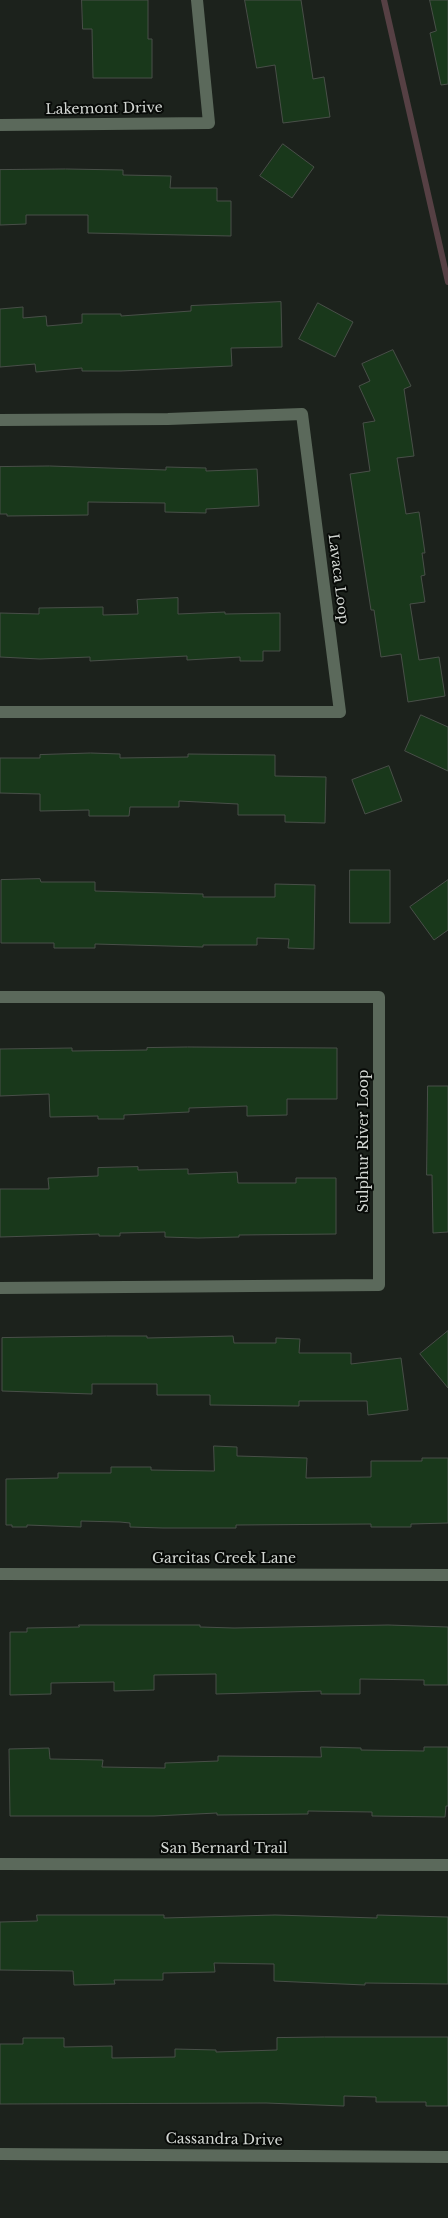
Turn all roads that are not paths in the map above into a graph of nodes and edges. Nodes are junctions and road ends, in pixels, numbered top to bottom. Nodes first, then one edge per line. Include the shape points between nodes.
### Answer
1 (197, 0) edge
2 (0, 125) edge
3 (0, 420) edge
4 (0, 712) edge
5 (0, 997) edge
6 (0, 1288) edge
7 (0, 1574) edge
8 (448, 1575) edge
9 (0, 1864) edge
10 (448, 1865) edge
11 (0, 2154) edge
12 (448, 2157) edge

1 - 2 street, Lakemont Drive via 209,123
3 - 4 street, Lavaca Loop via 302,414 340,712
5 - 6 street, Sulphur River Loop via 379,997 379,1285
7 - 8 street, Garcitas Creek Lane
9 - 10 street, San Bernard Trail
11 - 12 street, Cassandra Drive

